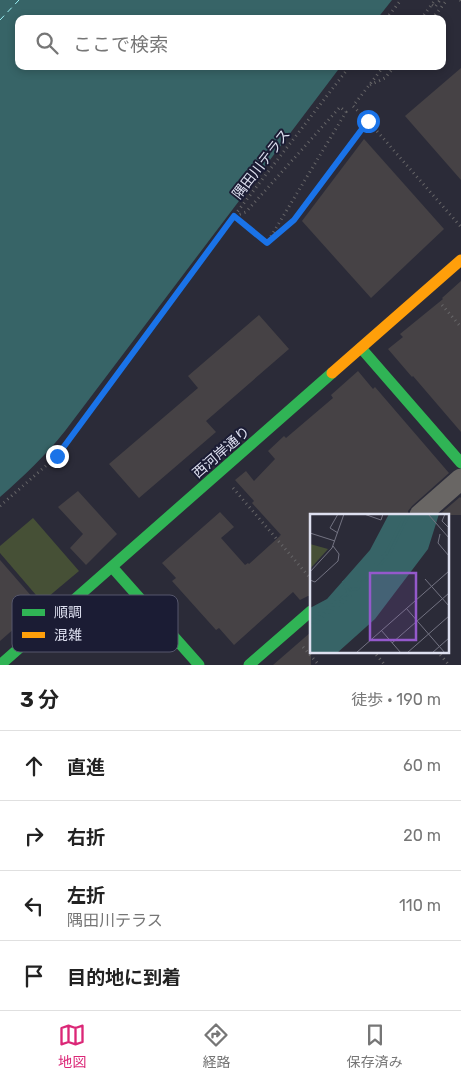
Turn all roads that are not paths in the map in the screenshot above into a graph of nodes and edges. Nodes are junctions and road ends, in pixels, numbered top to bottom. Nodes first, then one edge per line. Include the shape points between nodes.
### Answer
1 (461, 260) edge
2 (361, 348) junction
3 (461, 463) edge
4 (461, 479) edge
5 (421, 514) edge
6 (112, 567) junction
7 (80, 595) edge
8 (137, 595) edge
9 (310, 612) edge
10 (178, 641) edge
11 (15, 652) edge
12 (0, 665) edge
13 (199, 665) edge
14 (249, 665) edge

1 - 2 street, 西河岸通り
2 - 3 street
2 - 6 street, 西河岸通り
4 - 5 street
6 - 7 street, 西河岸通り
6 - 8 street
9 - 14 street
10 - 13 street
11 - 12 street, 西河岸通り

